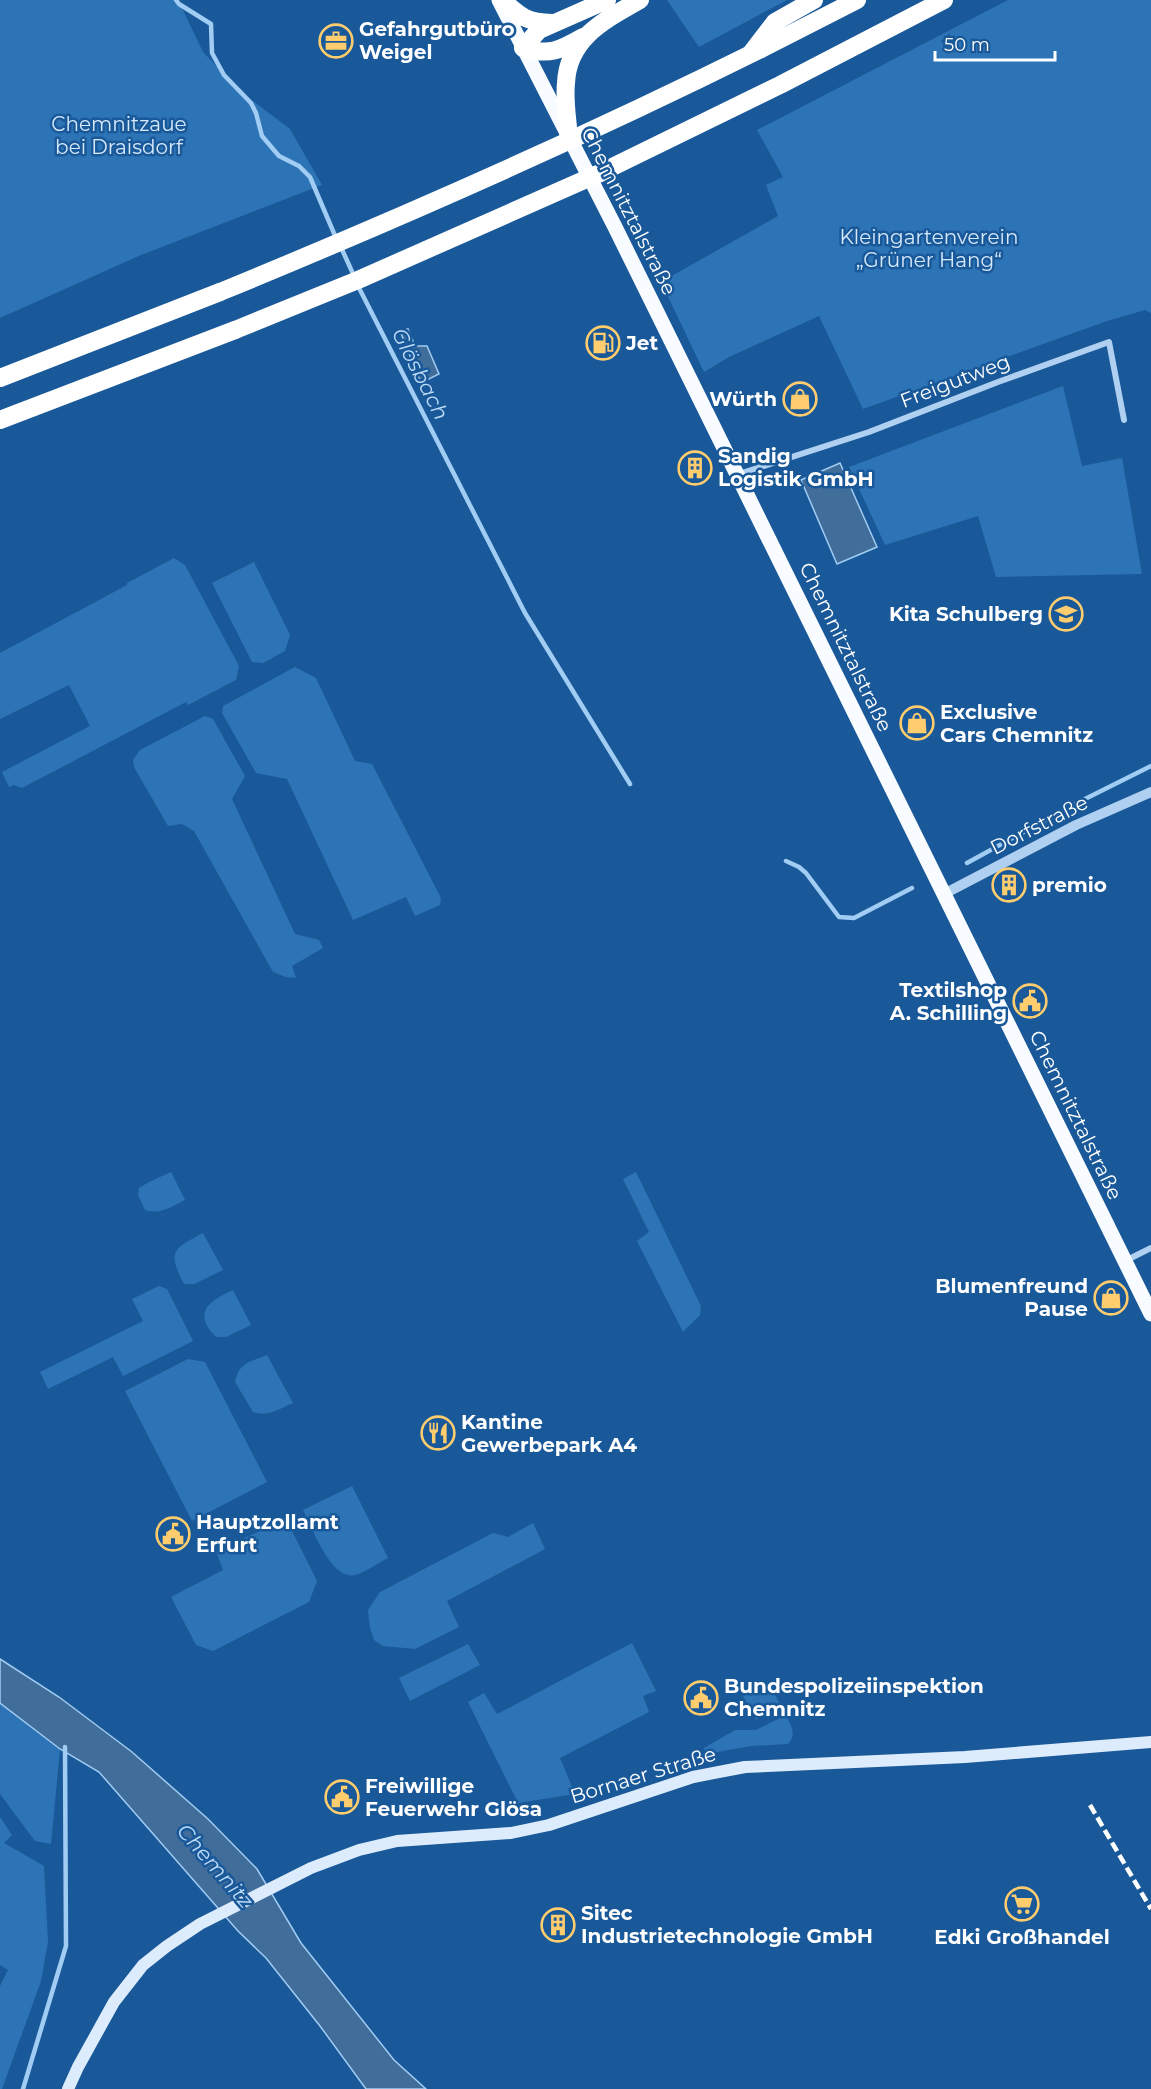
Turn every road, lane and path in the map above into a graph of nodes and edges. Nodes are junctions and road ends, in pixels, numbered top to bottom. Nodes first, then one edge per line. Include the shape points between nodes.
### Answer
1 (501, 0) edge
2 (607, 0) edge
3 (639, 0) edge
4 (814, 0) edge
5 (857, 0) edge
6 (944, 0) edge
7 (552, 24) junction
8 (585, 36) junction
9 (523, 48) junction
10 (756, 49) junction
11 (569, 140) junction
12 (0, 378) edge
13 (0, 420) edge
14 (1124, 420) dead end
15 (737, 474) junction
16 (1151, 792) edge
17 (944, 894) junction
18 (1151, 1248) edge
19 (1125, 1261) junction
20 (1151, 1314) edge
21 (1151, 1742) edge
22 (68, 2089) edge

1 - 7 highway via 521,18
1 - 9 main road, Chemnitztalstraße
2 - 7 highway
3 - 8 highway
4 - 10 highway via 775,22
5 - 10 highway
6 - 13 highway, bridge via 681,135 519,210 235,330
7 - 9 highway via 539,30
8 - 9 highway via 549,52
8 - 11 highway via 567,73
9 - 11 main road, Chemnitztalstraße
10 - 12 highway, bridge via 501,173 360,235
11 - 15 main road, Chemnitztalstraße
14 - 15 street, Freigutweg via 1109,342 869,432
15 - 17 main road, Chemnitztalstraße
16 - 17 street, Dorfstraße via 1076,825
17 - 19 main road, Chemnitztalstraße
18 - 19 street
19 - 20 main road, Chemnitztalstraße
21 - 22 main road, Bornaer Straße via 965,1757 777,1764 718,1771 549,1825 511,1833 396,1841 329,1860 200,1924 143,1965 103,2022

